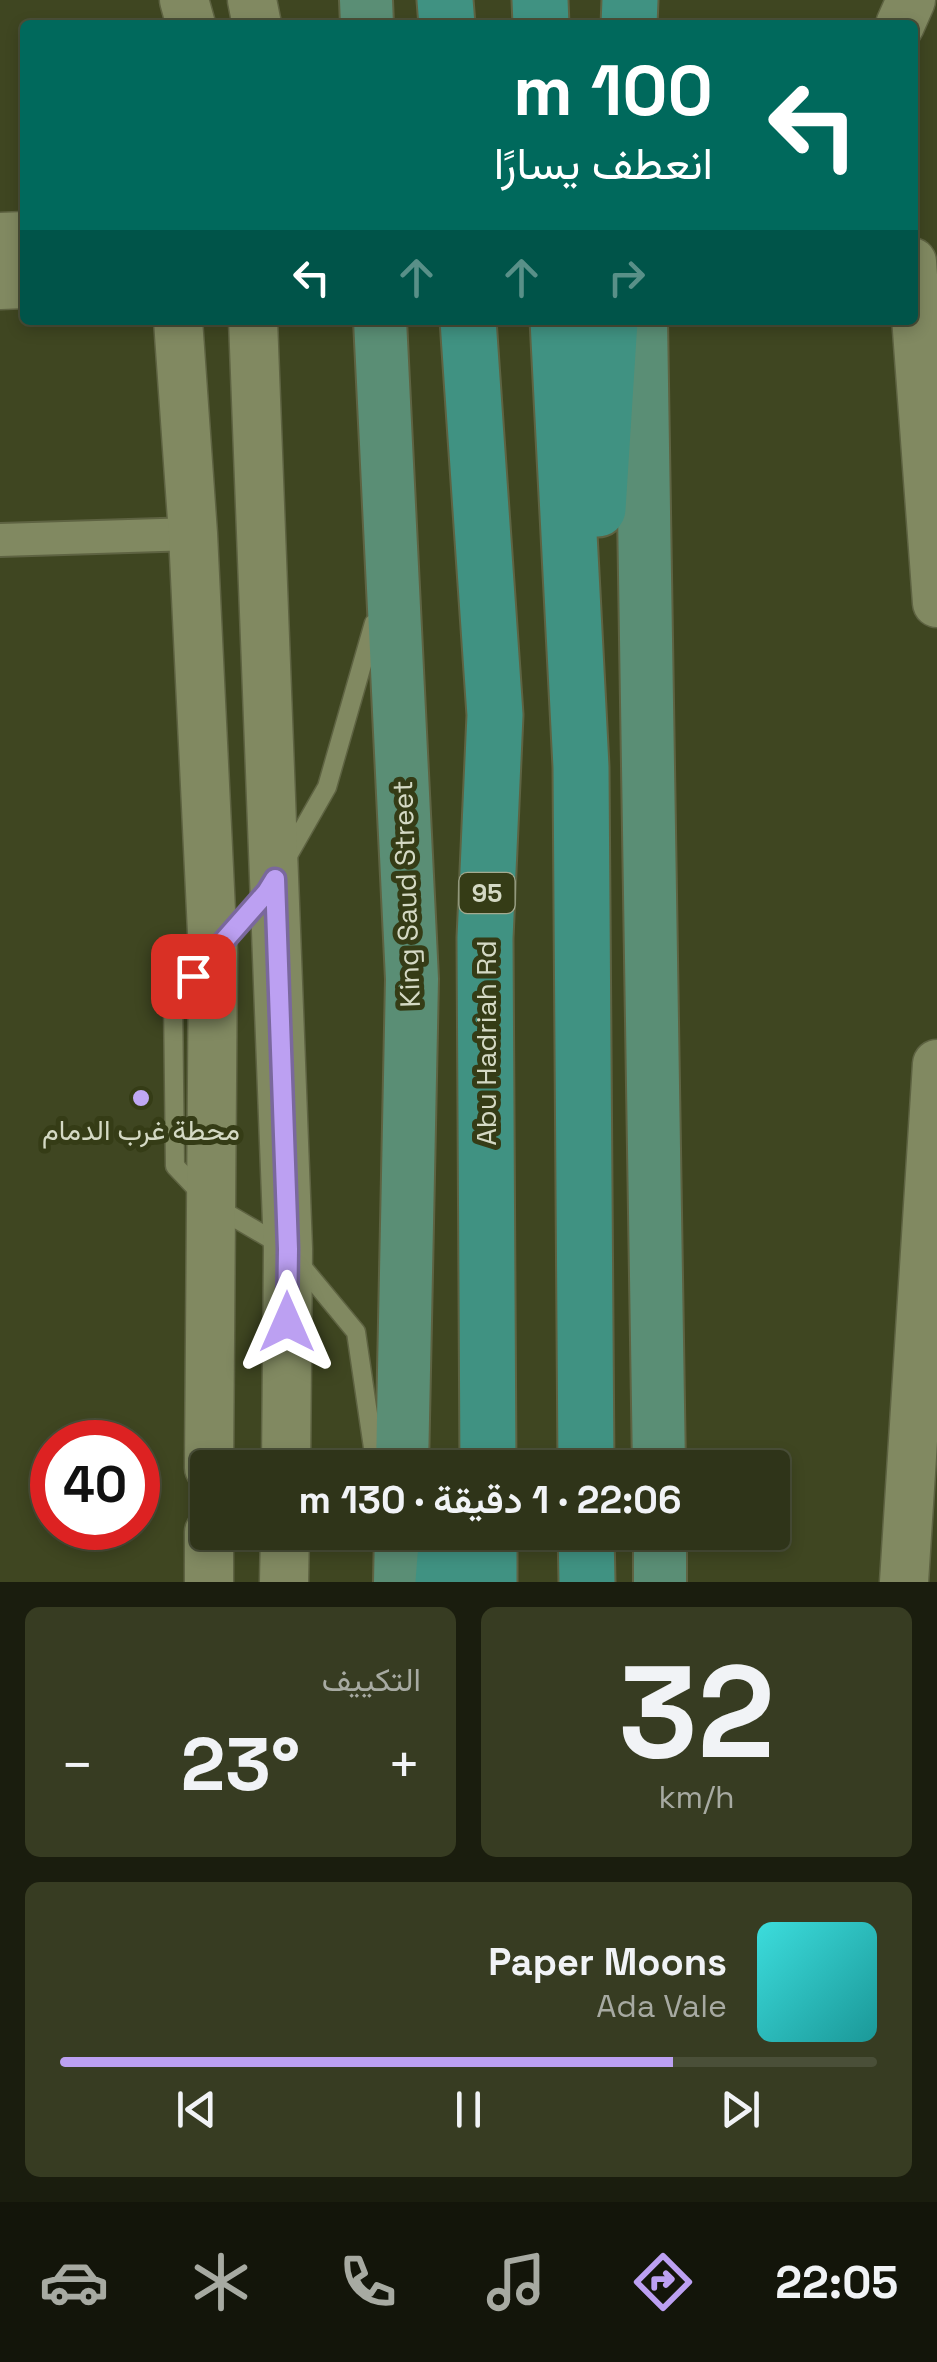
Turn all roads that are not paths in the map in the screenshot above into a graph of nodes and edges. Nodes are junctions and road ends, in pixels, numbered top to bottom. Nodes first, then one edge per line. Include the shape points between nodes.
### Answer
1 (178, 325) edge
2 (253, 325) edge
3 (380, 325) edge
4 (468, 325) edge
5 (558, 325) edge
6 (610, 325) edge
7 (641, 325) edge
8 (917, 325) edge
9 (390, 529) junction
10 (193, 534) junction
11 (0, 540) edge
12 (937, 603) edge
13 (581, 766) junction
14 (275, 879) junction
15 (213, 954) junction
16 (937, 1064) edge
17 (486, 1106) junction
18 (210, 1204) junction
19 (288, 1249) junction
20 (209, 1450) edge
21 (286, 1450) edge
22 (373, 1450) edge
23 (402, 1450) edge
24 (455, 1450) edge
25 (488, 1450) edge
26 (586, 1450) edge
27 (658, 1450) edge
28 (209, 1550) edge
29 (285, 1550) edge
30 (489, 1550) edge
31 (586, 1550) edge
32 (660, 1550) edge
33 (209, 1582) edge
34 (284, 1582) edge
35 (489, 1582) edge
36 (587, 1582) edge
37 (660, 1582) edge
38 (904, 1582) edge

1 - 10 street
2 - 14 street
3 - 9 main road, King Saud Street
4 - 17 highway, Abu Hadriah Rd / 95 via 495,715
5 - 13 highway
6 - 13 highway
7 - 27 main road
8 - 12 street
9 - 14 lane via 379,603 327,787
9 - 23 main road, King Saud Street via 412,979
10 - 11 street
10 - 15 street
13 - 26 highway
14 - 15 lane
14 - 19 street
15 - 18 street
16 - 38 street
17 - 24 highway
17 - 25 highway, Abu Hadriah Rd / 95
18 - 19 lane
18 - 20 street
19 - 21 street
19 - 22 lane via 356,1332
28 - 33 street
29 - 34 street
30 - 35 highway
31 - 36 highway
32 - 37 main road

